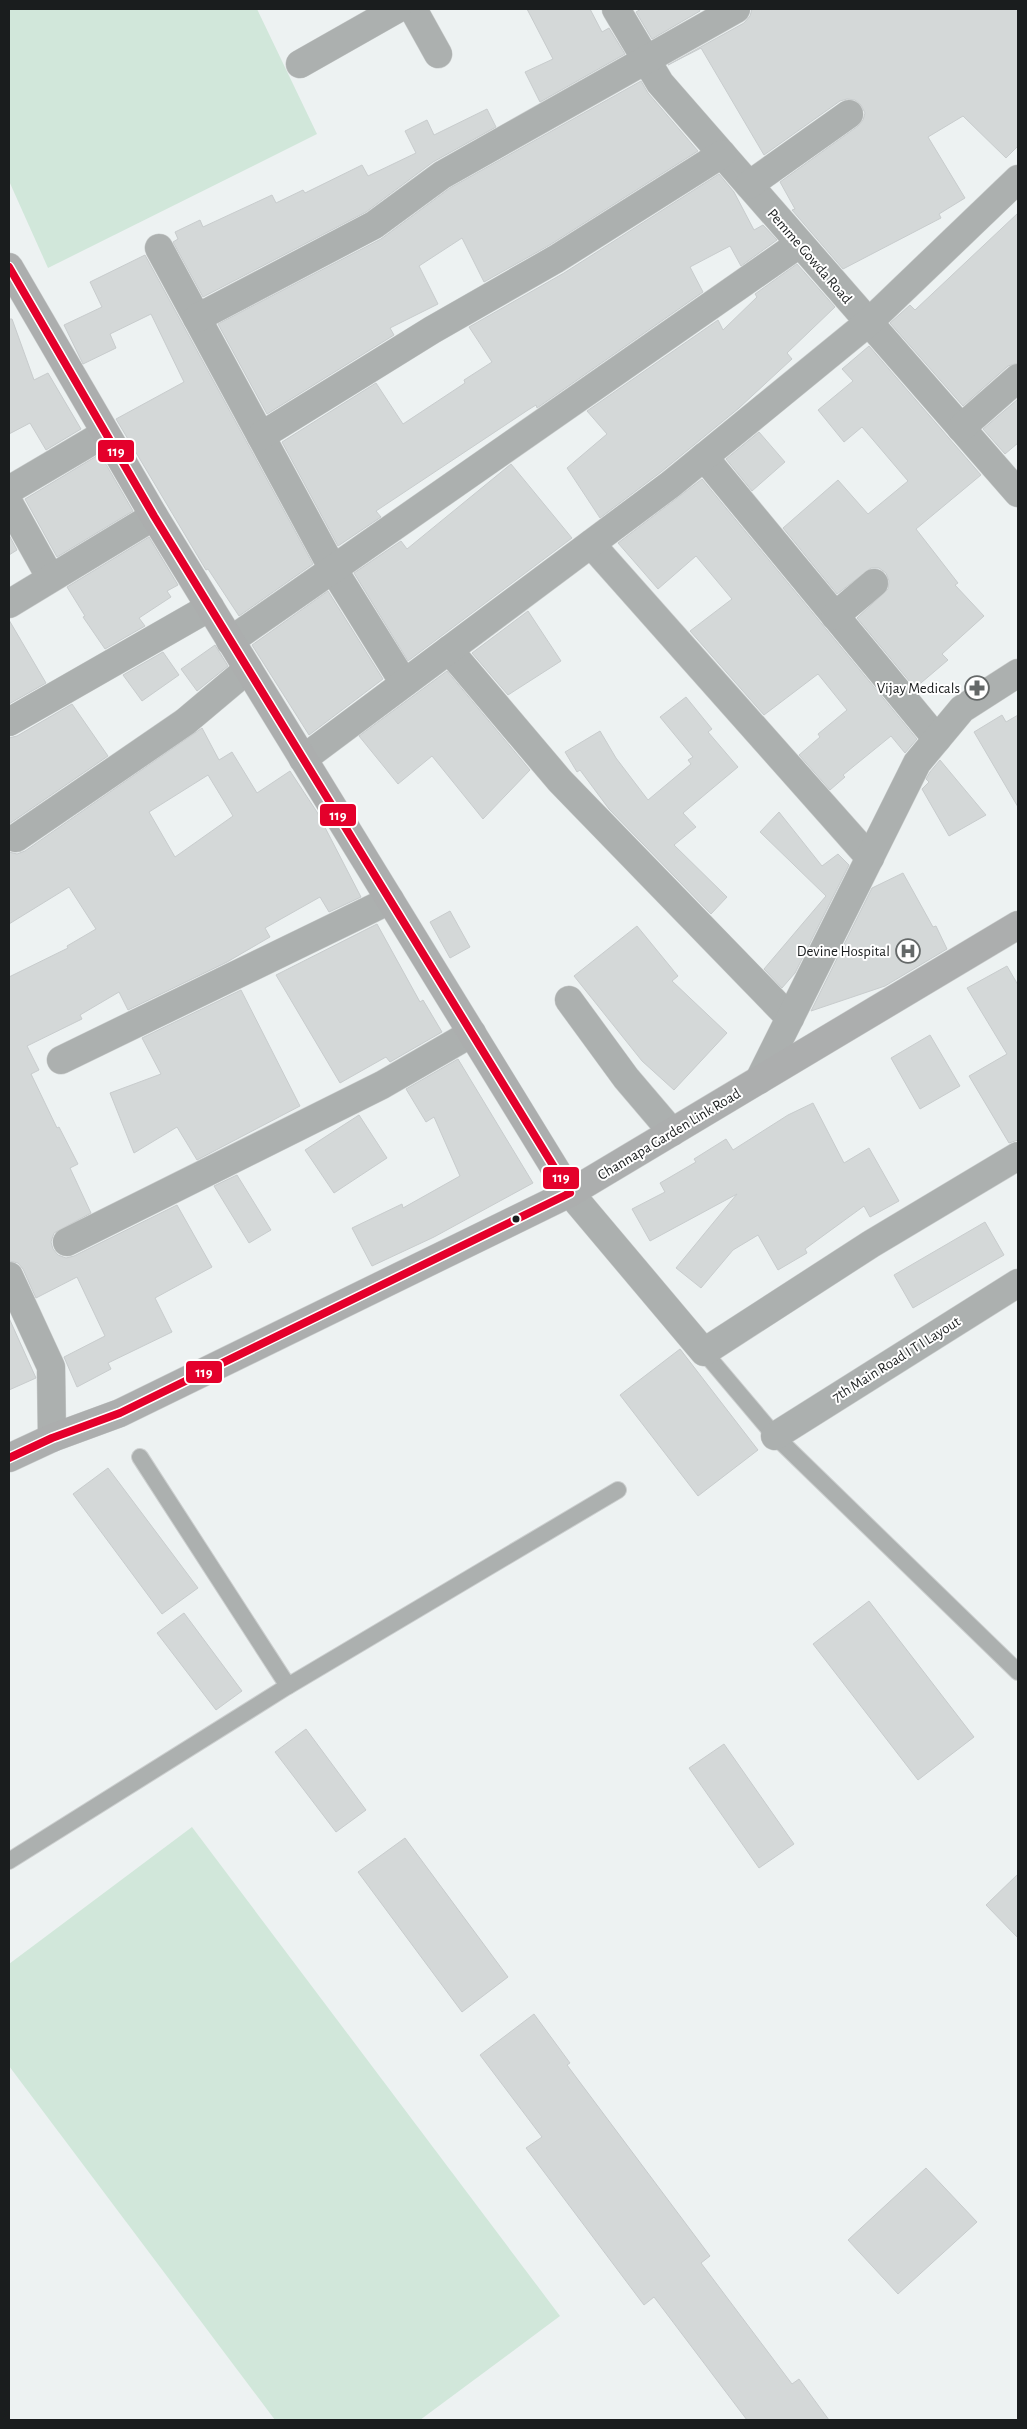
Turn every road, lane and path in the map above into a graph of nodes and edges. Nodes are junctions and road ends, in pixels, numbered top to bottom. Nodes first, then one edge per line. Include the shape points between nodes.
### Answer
1 (397, 9) edge
2 (413, 9) edge
3 (616, 9) edge
4 (736, 9) edge
5 (438, 54) dead end
6 (646, 59) junction
7 (300, 64) dead end
8 (849, 114) dead end
9 (722, 154) junction
10 (1018, 179) edge
11 (749, 185) junction
12 (799, 244) junction
13 (159, 248) dead end
14 (9, 267) edge
15 (197, 318) junction
16 (868, 322) junction
17 (1018, 378) edge
18 (961, 428) junction
19 (104, 434) junction
20 (261, 436) junction
21 (704, 457) junction
22 (9, 490) edge
23 (1018, 493) edge
24 (9, 503) edge
25 (154, 516) junction
26 (591, 544) junction
27 (333, 569) junction
28 (50, 577) junction
29 (874, 583) dead end
30 (9, 604) edge
31 (210, 606) junction
32 (835, 616) junction
33 (230, 641) junction
34 (449, 650) junction
35 (248, 669) junction
36 (1018, 672) edge
37 (404, 683) junction
38 (9, 722) edge
39 (937, 739) junction
40 (303, 758) junction
41 (16, 838) dead end
42 (870, 858) junction
43 (390, 900) junction
44 (1018, 925) edge
45 (569, 1000) dead end
46 (790, 1018) junction
47 (472, 1033) junction
48 (62, 1060) dead end
49 (759, 1080) junction
50 (672, 1132) junction
51 (1018, 1156) edge
52 (570, 1193) junction
53 (66, 1242) dead end
54 (9, 1276) edge
55 (1018, 1283) edge
56 (704, 1352) junction
57 (774, 1436) junction
58 (52, 1438) junction
59 (140, 1457) dead end
60 (9, 1458) edge
61 (618, 1490) dead end
62 (1018, 1672) edge
63 (288, 1686) junction
64 (9, 1861) edge

1 - 7 street
2 - 5 street
3 - 6 street, Pemme Gowda Road
4 - 6 street
6 - 9 street, Pemme Gowda Road via 660,83
6 - 15 street via 442,175 374,225
8 - 11 street
9 - 11 street, Pemme Gowda Road
9 - 20 street via 556,259 432,330
10 - 16 street
11 - 12 street, Pemme Gowda Road
12 - 16 street, Pemme Gowda Road
12 - 27 street
13 - 15 street
14 - 19 street
15 - 20 street
16 - 18 street, Pemme Gowda Road
16 - 21 street
17 - 18 street
18 - 23 street, Pemme Gowda Road
19 - 22 street
19 - 25 street
20 - 27 street
21 - 26 street
21 - 32 street
24 - 28 street
25 - 28 street
25 - 31 street
26 - 34 street
26 - 42 street
27 - 33 street
27 - 37 street
28 - 30 street
29 - 32 street
31 - 33 street
31 - 38 street
32 - 39 street
33 - 35 street
34 - 37 street
34 - 46 street via 560,781
35 - 40 street
35 - 41 street via 185,722
36 - 39 street via 962,708
37 - 40 street
39 - 42 street via 917,763
40 - 43 street
42 - 46 street
43 - 47 street
43 - 48 street
44 - 49 street, Channapa Garden Link Road
45 - 50 street via 626,1078
46 - 49 street
47 - 52 street
47 - 53 street via 382,1085
49 - 50 street, Channapa Garden Link Road
50 - 52 street, Channapa Garden Link Road
51 - 56 street via 871,1244
52 - 56 street
52 - 58 street, Channapa Garden Link Road via 120,1412
54 - 58 street via 51,1367
55 - 57 street, 7th Main Road I T I Layout
56 - 57 lane
57 - 62 lane
58 - 60 street, Channapa Garden Link Road
59 - 63 lane
61 - 63 lane
63 - 64 lane

